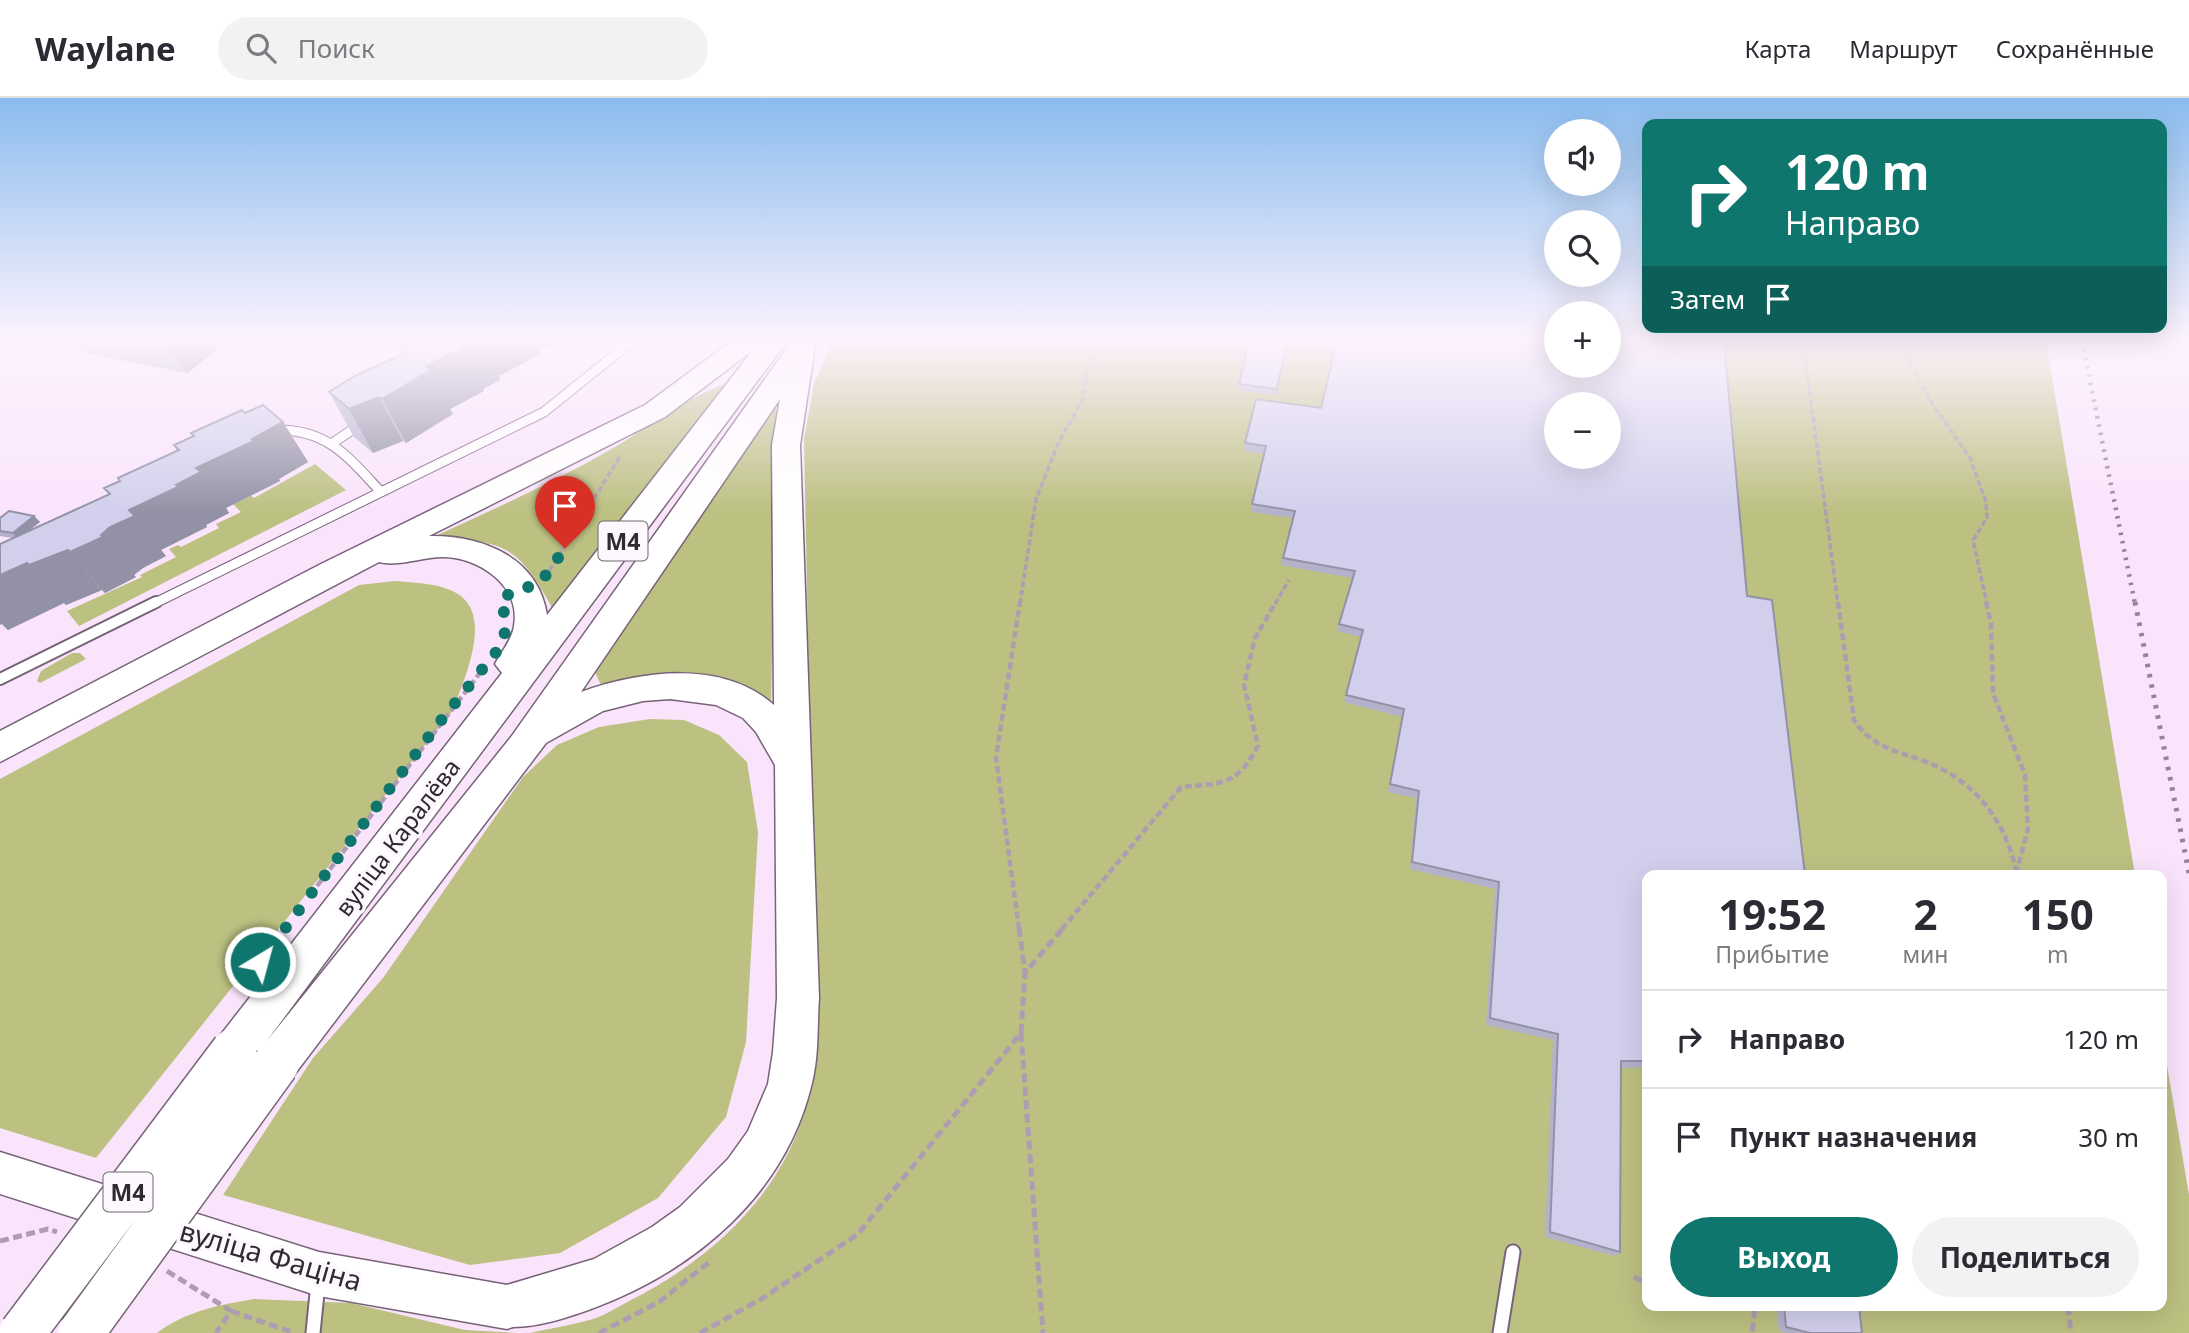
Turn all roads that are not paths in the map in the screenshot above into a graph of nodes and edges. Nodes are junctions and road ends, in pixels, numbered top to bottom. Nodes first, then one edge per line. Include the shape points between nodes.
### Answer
1 (561, 399) edge
2 (672, 399) edge
3 (749, 399) edge
4 (757, 399) edge
5 (790, 399) edge
6 (368, 419) edge
7 (264, 432) edge
8 (334, 442) junction
9 (381, 492) junction
10 (332, 572) junction
11 (0, 679) edge
12 (470, 741) junction
13 (0, 747) edge
14 (524, 747) junction
15 (795, 768) junction
16 (255, 1058) junction
17 (0, 1172) edge
18 (1513, 1252) dead end
19 (319, 1274) junction
20 (507, 1307) joint
21 (22, 1333) edge
22 (81, 1333) edge
23 (313, 1333) edge
24 (1500, 1333) edge

1 - 9 lane via 544,412
2 - 10 main road
3 - 12 main road, вуліца Каралёва / М4
4 - 14 main road, вуліца Каралёва / М4
5 - 15 main road via 786,445
6 - 8 lane
7 - 8 lane via 307,430
8 - 9 lane
9 - 11 lane
10 - 12 main road via 411,548 448,546 476,551 505,564 530,601 530,629
10 - 13 main road
12 - 16 main road, вуліца Каралёва / М4
14 - 15 main road via 568,711 602,696 656,685 708,690 749,704 773,727
14 - 16 main road, вуліца Каралёва / М4
15 - 20 main road via 799,998 790,1083 771,1133 741,1180 696,1225 658,1252 609,1277
16 - 21 main road, вуліца Каралёва / М4, bridge
16 - 22 main road, вуліца Каралёва / М4, bridge
17 - 19 main road, вуліца Фаціна
18 - 24 lane
19 - 20 main road, вуліца Фаціна
19 - 23 lane

